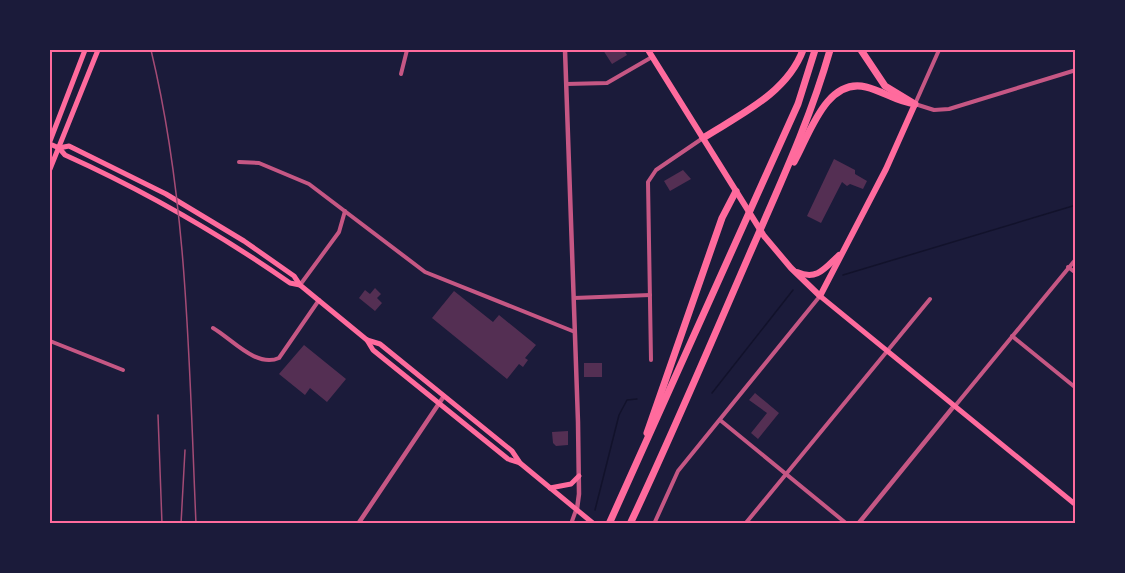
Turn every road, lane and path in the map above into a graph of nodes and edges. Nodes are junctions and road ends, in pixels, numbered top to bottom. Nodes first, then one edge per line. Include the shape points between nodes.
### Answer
1 (85, 50) edge
2 (98, 50) edge
3 (407, 50) edge
4 (565, 50) edge
5 (648, 50) edge
6 (804, 50) edge
7 (815, 50) edge
8 (830, 50) edge
9 (861, 50) edge
10 (939, 50) edge
11 (652, 57) junction
12 (1076, 70) edge
13 (401, 74) dead end
14 (566, 84) junction
15 (915, 104) junction
16 (704, 138) junction
17 (50, 142) edge
18 (59, 148) junction
19 (239, 162) dead end
20 (50, 169) edge
21 (736, 191) junction
22 (776, 193) junction
23 (345, 211) junction
24 (844, 251) junction
25 (1076, 259) edge
26 (1068, 267) junction
27 (791, 268) junction
28 (1076, 273) edge
29 (300, 285) junction
30 (650, 295) junction
31 (820, 296) junction
32 (574, 298) junction
33 (930, 299) dead end
34 (319, 300) junction
35 (213, 328) dead end
36 (575, 332) junction
37 (1012, 336) junction
38 (367, 340) junction
39 (50, 341) edge
40 (886, 352) junction
41 (651, 360) dead end
42 (123, 370) dead end
43 (1076, 388) edge
44 (444, 396) junction
45 (439, 404) junction
46 (954, 406) junction
47 (720, 420) junction
48 (646, 443) junction
49 (520, 463) junction
50 (786, 474) junction
51 (579, 476) junction
52 (550, 488) junction
53 (1076, 505) edge
54 (577, 509) junction
55 (610, 523) edge
56 (358, 524) edge
57 (571, 524) edge
58 (594, 524) edge
59 (630, 524) edge
60 (654, 524) edge
61 (745, 524) edge
62 (847, 524) edge
63 (858, 524) edge

1 - 17 main road
2 - 18 main road
3 - 13 street
4 - 14 street
5 - 11 main road
6 - 16 highway via 776,90
7 - 48 highway via 798,104
8 - 22 highway via 812,107
9 - 15 highway via 885,86
10 - 15 street
11 - 14 street via 607,83
11 - 16 main road
12 - 15 street via 947,109 929,110
14 - 32 street
15 - 22 highway via 859,86 835,93
15 - 24 main road
16 - 21 main road
16 - 30 street via 656,170 648,182
17 - 18 main road
18 - 20 main road
18 - 29 main road via 65,155 178,211 290,283
18 - 29 main road via 69,146 83,152 166,194 274,262
19 - 23 street via 259,163 309,184
21 - 27 main road via 764,236
21 - 48 highway via 722,218 649,424
22 - 59 highway via 684,410
23 - 29 street via 339,232
23 - 36 street via 425,272
24 - 27 main road via 814,276
24 - 31 main road
25 - 26 street
26 - 28 street
26 - 37 street
27 - 31 main road
29 - 34 main road
30 - 32 street
30 - 41 street
31 - 40 main road
31 - 47 street
32 - 36 street
33 - 40 street
34 - 35 street via 279,358 268,362
34 - 38 main road
36 - 51 street
37 - 43 street
37 - 46 street
38 - 44 main road via 380,344
38 - 45 main road via 373,350
39 - 42 street
40 - 46 main road
40 - 50 street
44 - 45 street
44 - 49 main road via 512,451
45 - 49 main road via 508,459
45 - 56 street
46 - 53 main road
46 - 63 street
47 - 50 street
47 - 60 street via 675,475
48 - 55 highway
49 - 52 main road
50 - 61 street
50 - 62 street
51 - 52 main road via 571,484
51 - 54 street
52 - 54 main road
54 - 57 street
54 - 58 main road

